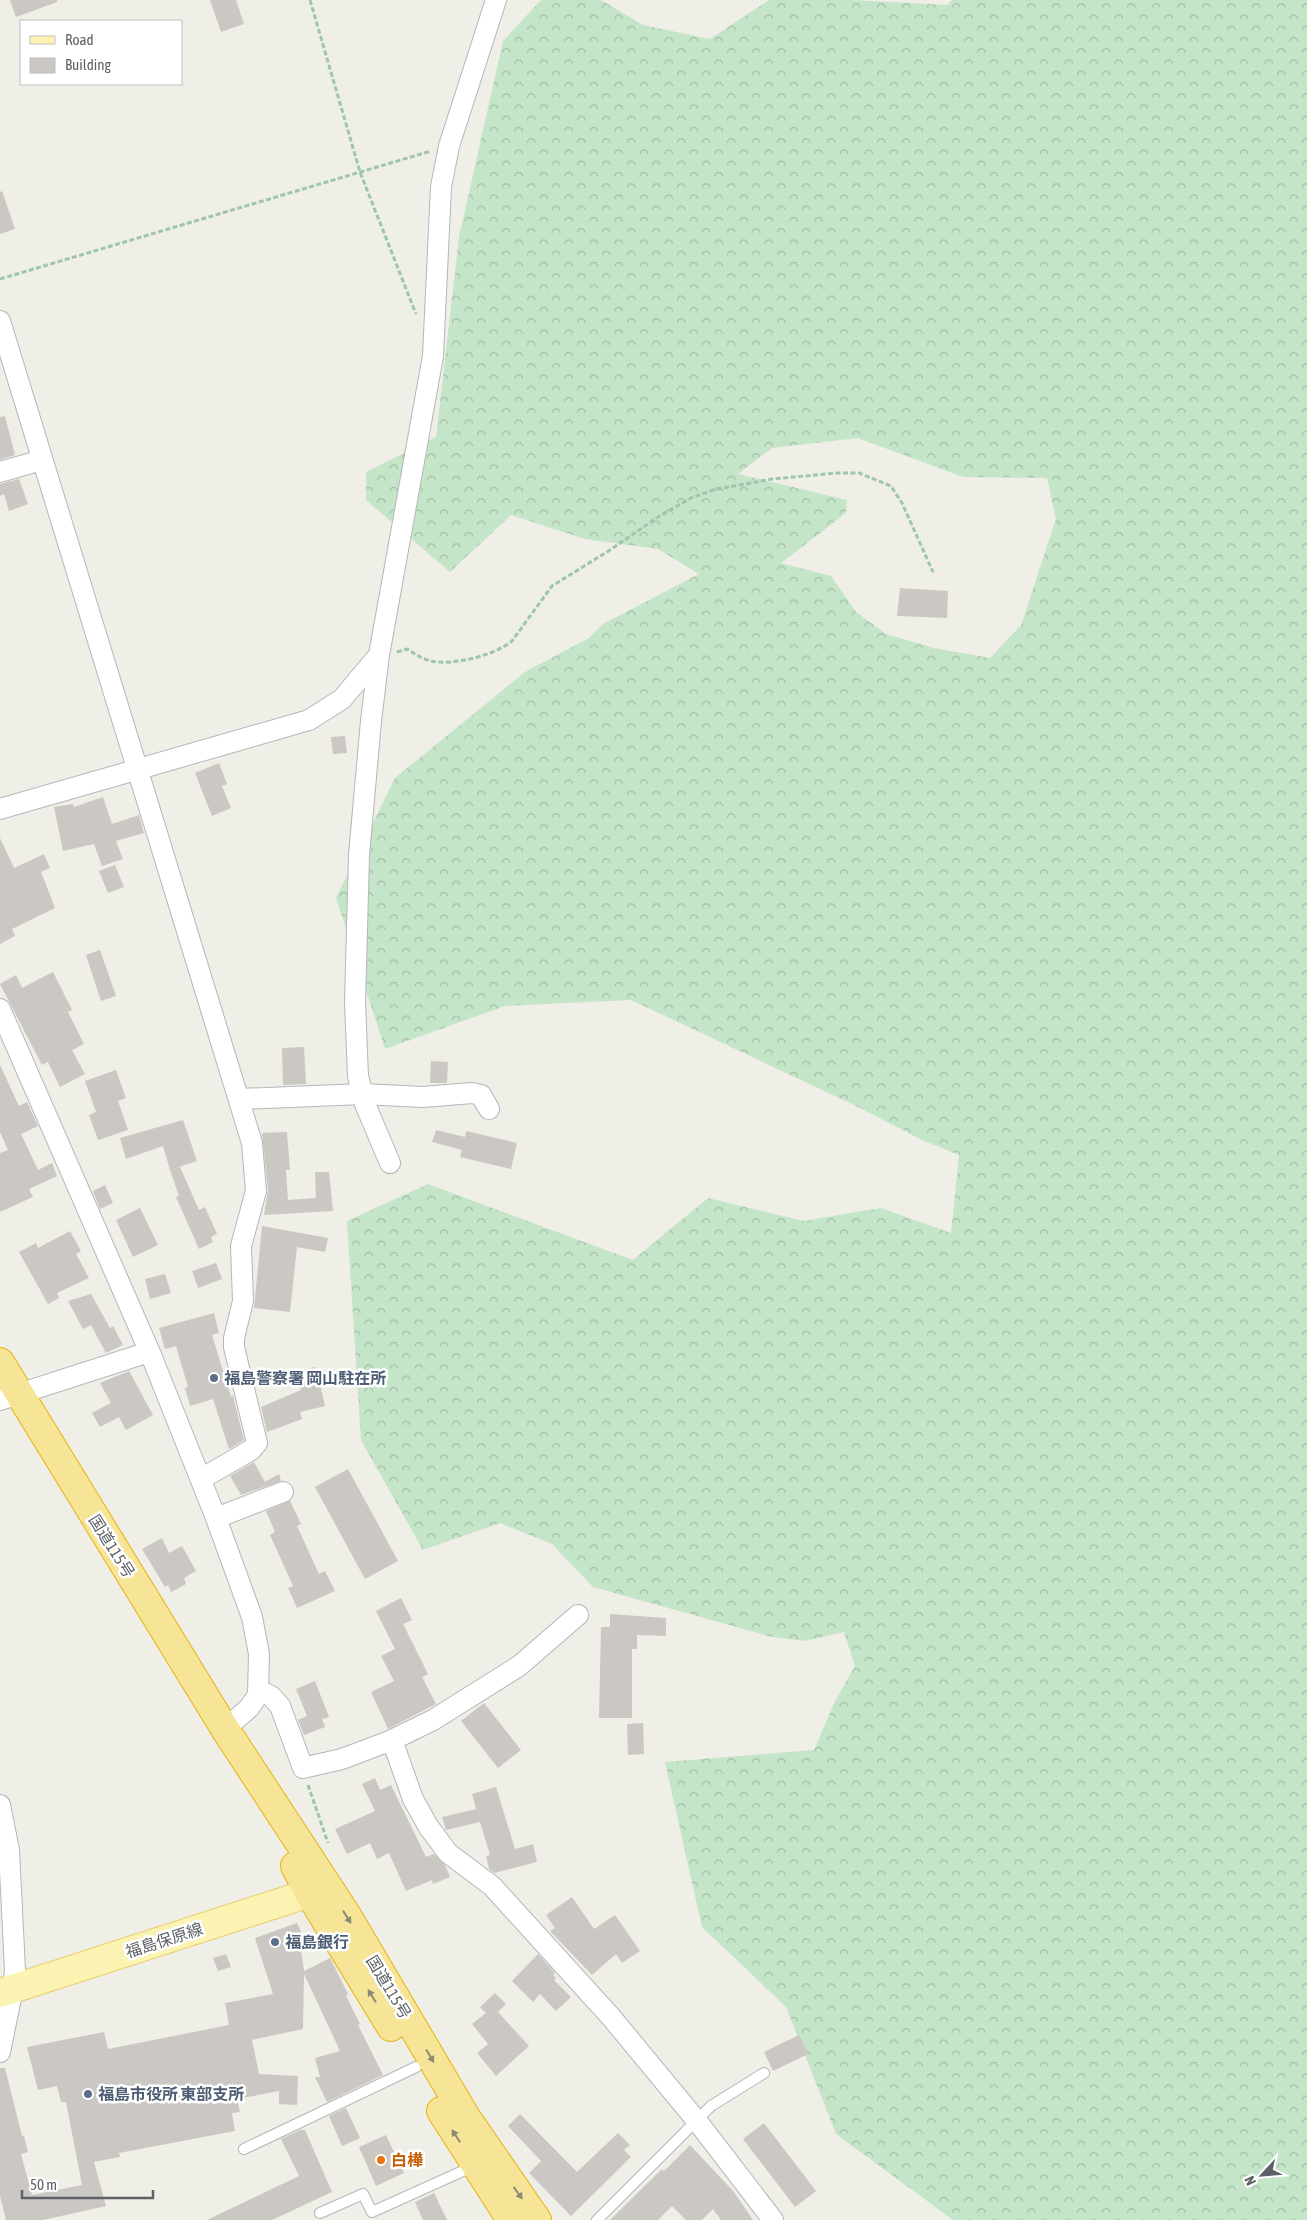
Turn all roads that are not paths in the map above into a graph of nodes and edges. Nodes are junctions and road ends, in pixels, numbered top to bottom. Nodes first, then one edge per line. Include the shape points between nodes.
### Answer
1 (496, 0) edge
2 (0, 321) edge
3 (42, 460) junction
4 (0, 472) edge
5 (379, 655) junction
6 (139, 770) junction
7 (0, 809) edge
8 (0, 1009) edge
9 (363, 1094) junction
10 (239, 1099) junction
11 (489, 1109) dead end
12 (390, 1164) dead end
13 (149, 1352) junction
14 (0, 1362) edge
15 (10, 1397) edge
16 (201, 1479) junction
17 (283, 1492) dead end
18 (216, 1518) junction
19 (578, 1615) dead end
20 (258, 1690) junction
21 (225, 1729) junction
22 (392, 1740) junction
23 (0, 1805) edge
24 (318, 1890) junction
25 (7, 1991) edge
26 (0, 2052) edge
27 (416, 2067) junction
28 (764, 2073) dead end
29 (696, 2120) junction
30 (244, 2150) dead end
31 (476, 2166) junction
32 (320, 2213) dead end
33 (512, 2220) edge
34 (537, 2220) edge
35 (597, 2220) edge
36 (773, 2220) edge

1 - 5 street via 449,146 441,187 433,356
2 - 3 street
3 - 4 street
3 - 6 street
5 - 6 street via 342,698 309,720
5 - 9 street via 359,855 355,1003 358,1076
6 - 7 street
6 - 10 street
8 - 13 street
9 - 10 street
9 - 11 street via 423,1097 472,1093 481,1095
9 - 12 street
10 - 16 street via 252,1143 256,1191 241,1246 243,1301 234,1347 257,1443 251,1450
13 - 15 street
13 - 16 street
14 - 15 highway, 国道115号
15 - 21 highway, 国道115号
16 - 18 street
17 - 18 street
18 - 20 street via 252,1617 260,1654
19 - 22 street via 519,1666 433,1720
20 - 21 street via 249,1708
20 - 22 street via 271,1696 280,1706 302,1768
21 - 24 highway, 国道115号
22 - 29 street via 413,1799 448,1852 492,1886 544,1942
23 - 25 street via 8,1850 15,1970
24 - 25 main road, 福島保原線
27 -> 24 highway, 国道115号
24 -> 34 highway, 国道115号 via 348,1918 466,2117
25 - 26 street
27 - 30 lane
31 -> 27 highway, 国道115号
28 - 29 lane via 711,2106
29 - 35 lane
29 - 36 street
31 - 32 lane via 372,2212 363,2194
31 - 33 highway, 国道115号

